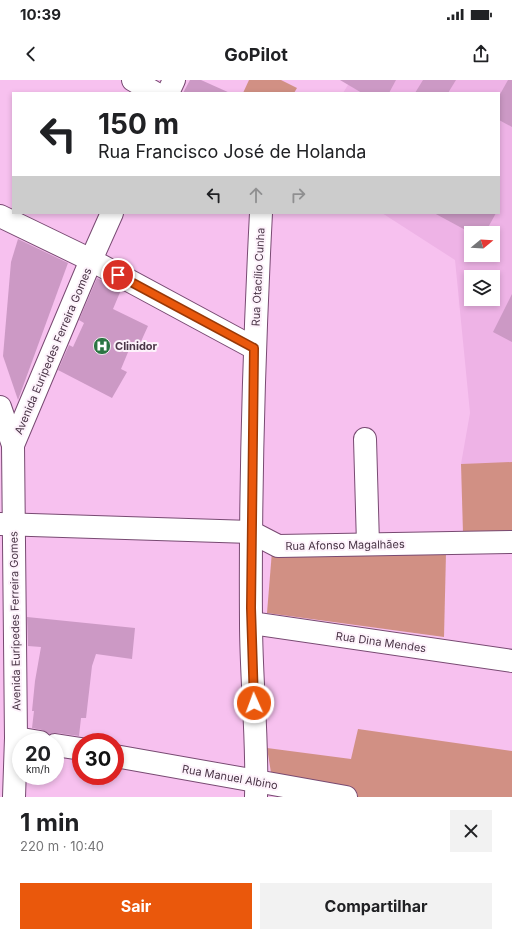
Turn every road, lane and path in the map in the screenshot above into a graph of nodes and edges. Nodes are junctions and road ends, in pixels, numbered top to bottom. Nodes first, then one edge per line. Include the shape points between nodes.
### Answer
1 (133, 80) edge
2 (174, 80) edge
3 (153, 92) edge
4 (168, 92) edge
5 (112, 214) edge
6 (261, 214) edge
7 (0, 216) edge
8 (91, 260) junction
9 (254, 348) junction
10 (0, 407) edge
11 (365, 440) dead end
12 (13, 445) junction
13 (7, 524) edge
14 (251, 532) junction
15 (512, 542) edge
16 (368, 544) junction
17 (251, 623) junction
18 (512, 661) edge
19 (16, 733) edge
20 (124, 758) edge
21 (12, 773) edge
22 (257, 789) edge
23 (10, 790) edge
24 (346, 797) edge

1 - 3 street
2 - 4 street
5 - 8 street, Avenida Euripedes Ferreira Gomes
6 - 9 street, Rua Otacílio Cunha
7 - 8 street
8 - 9 street
8 - 12 street, Avenida Euripedes Ferreira Gomes
9 - 14 street, Rua Otacílio Cunha
10 - 12 street
11 - 16 street
12 - 13 street, Avenida Eurípedes Ferreira Gomes
13 - 14 street, Rua Afonso Magalhães
13 - 19 street, Avenida Eurípedes Ferreira Gomes
14 - 16 street, Rua Afonso Magalhães via 278,546
14 - 17 street, Rua Otacílio Cunha
15 - 16 street, Rua Afonso Magalhães
17 - 18 street, Rua Dina Mendes
17 - 22 street, Rua Otacílio Cunha
20 - 22 street, Rua Manuel Albino
21 - 23 street, Avenida Eurípedes Ferreira Gomes
22 - 24 street, Rua Manuel Albino

